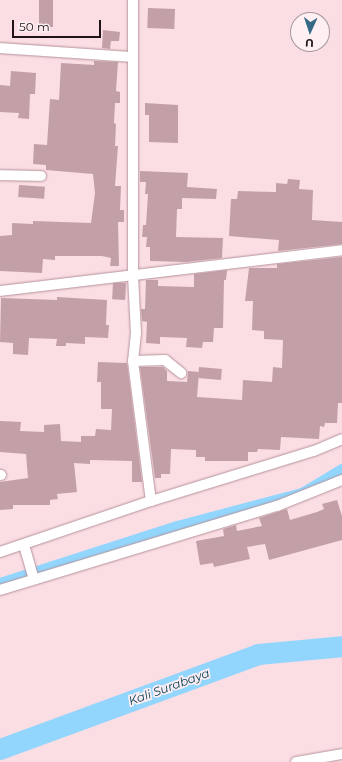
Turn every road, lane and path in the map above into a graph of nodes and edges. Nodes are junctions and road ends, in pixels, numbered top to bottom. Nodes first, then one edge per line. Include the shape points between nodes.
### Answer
1 (133, 0) edge
2 (0, 48) edge
3 (133, 57) junction
4 (0, 176) edge
5 (41, 176) dead end
6 (342, 250) edge
7 (133, 276) junction
8 (0, 291) edge
9 (133, 361) junction
10 (181, 373) dead end
11 (342, 439) edge
12 (342, 480) edge
13 (150, 501) junction
14 (24, 547) junction
15 (0, 552) edge
16 (33, 578) junction
17 (0, 590) edge
18 (342, 754) edge
19 (296, 762) edge

1 - 3 street
2 - 3 street
3 - 7 street
4 - 5 street
6 - 7 street
7 - 8 street
7 - 9 street via 136,333
9 - 10 street via 165,360
9 - 13 street
11 - 13 street via 314,451
12 - 16 street via 277,506
13 - 14 street
14 - 15 street
14 - 16 street
16 - 17 street
18 - 19 street

